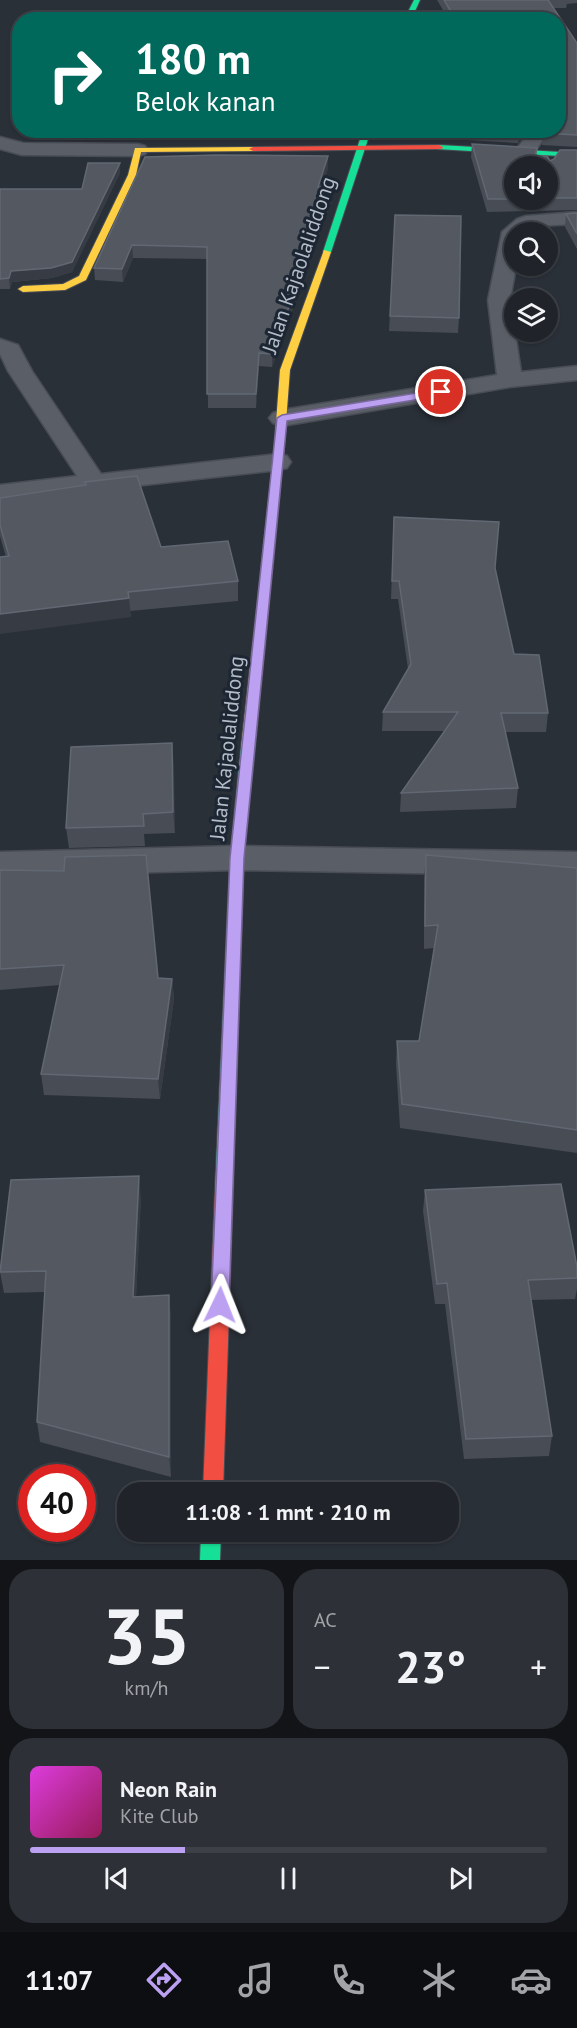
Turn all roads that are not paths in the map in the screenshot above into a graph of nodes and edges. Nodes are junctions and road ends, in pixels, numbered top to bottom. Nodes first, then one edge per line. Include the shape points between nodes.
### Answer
1 (365, 138) edge
2 (535, 138) edge
3 (362, 147) junction
4 (3, 148) edge
5 (138, 150) junction
6 (525, 151) junction
7 (577, 155) edge
8 (538, 156) edge
9 (558, 158) edge
10 (532, 211) edge
11 (577, 218) edge
12 (24, 289) dead end
13 (0, 346) edge
14 (577, 373) edge
15 (510, 380) junction
16 (282, 418) junction
17 (278, 462) junction
18 (93, 481) junction
19 (0, 493) edge
20 (237, 858) junction
21 (0, 864) edge
22 (577, 864) edge
23 (213, 1482) edge
24 (211, 1542) edge
25 (210, 1560) edge

1 - 3 street, Jalan Kajaolaliddong
2 - 6 street
3 - 5 street
3 - 6 street
3 - 16 street, Jalan Kajaolaliddong via 285,370
4 - 5 street
5 - 12 street via 132,176 83,278 65,287
6 - 8 street
7 - 9 street
10 - 11 street
10 - 15 street via 512,232 499,300
13 - 18 street via 10,350
14 - 15 street
15 - 16 street
16 - 17 street, Jalan Kajaolaliddong
17 - 18 street
17 - 20 street, Jalan Kajaolaliddong
18 - 19 street
20 - 21 street
20 - 22 street
20 - 23 street, Jalan Kajaolaliddong
24 - 25 street

